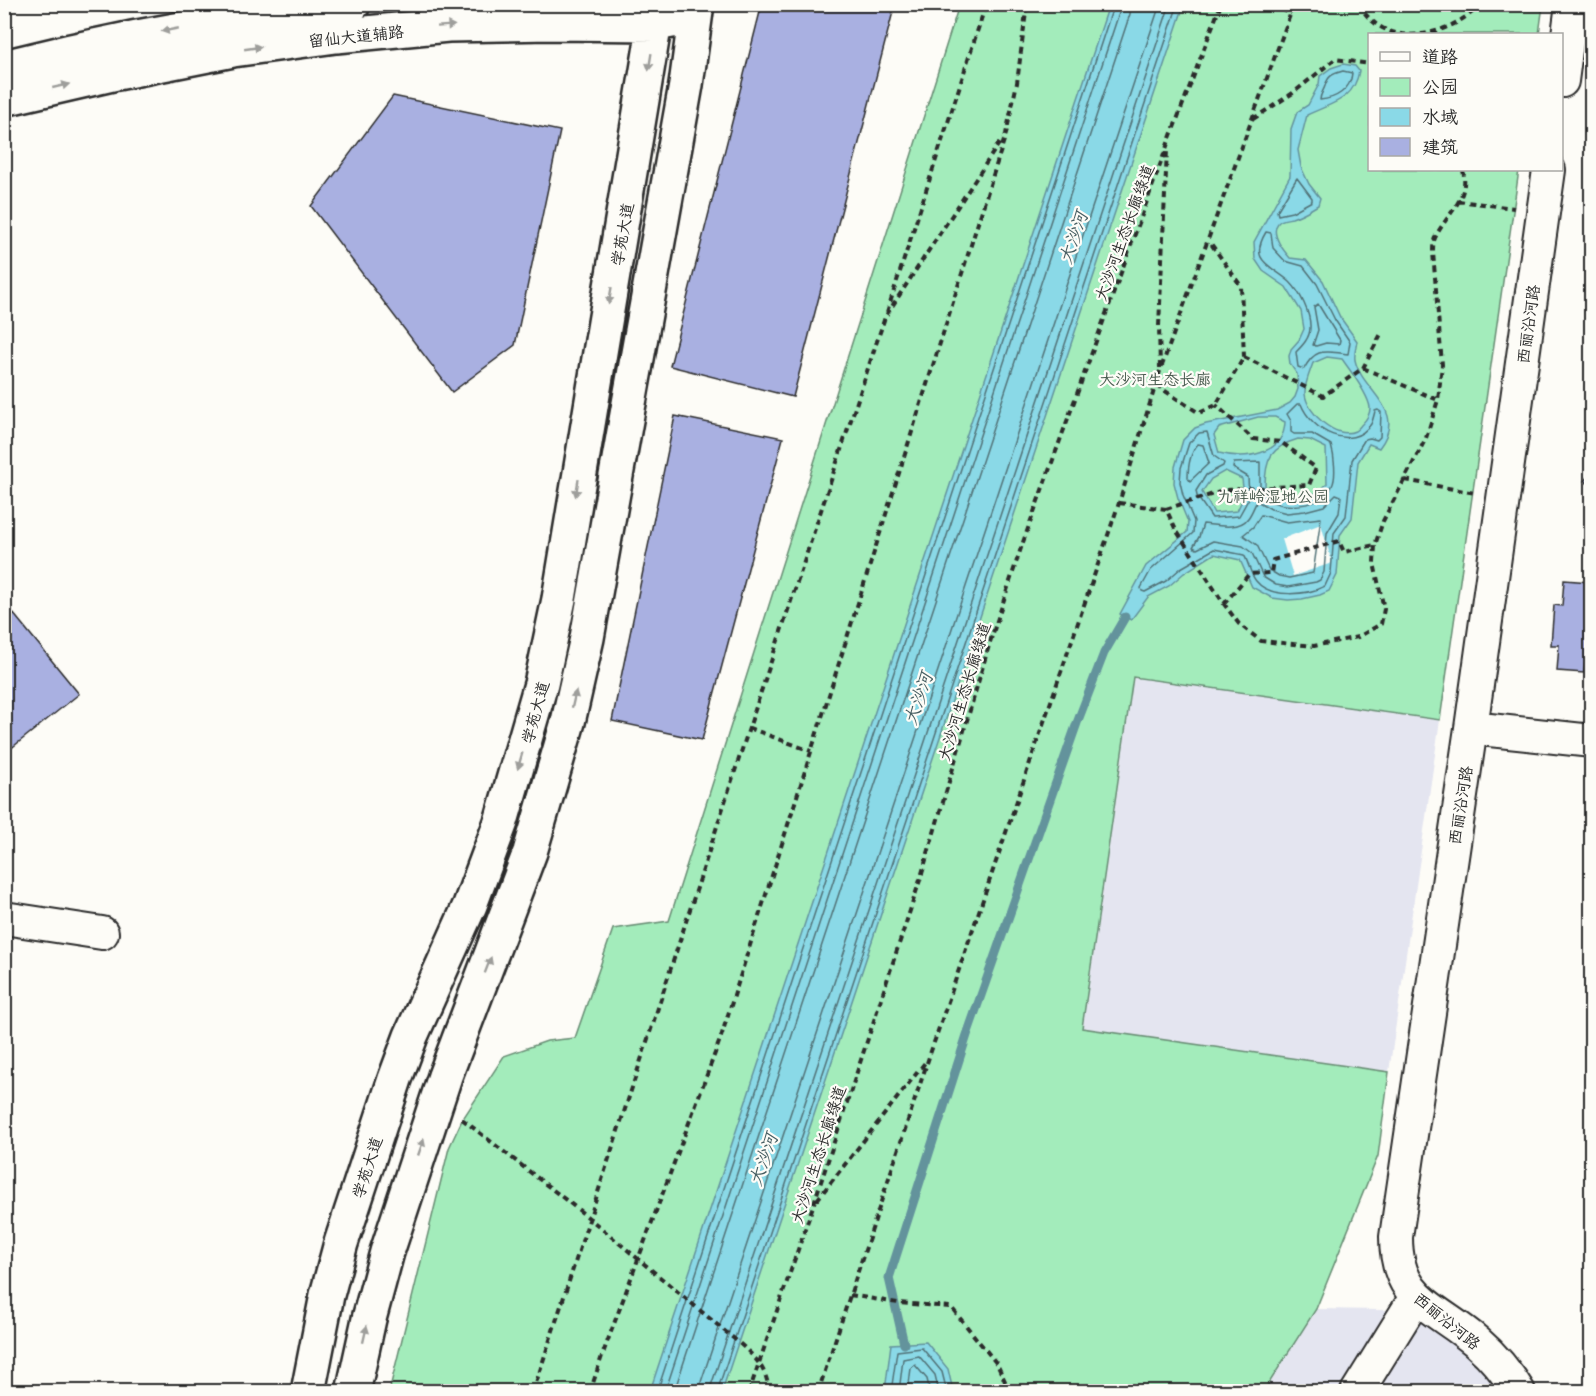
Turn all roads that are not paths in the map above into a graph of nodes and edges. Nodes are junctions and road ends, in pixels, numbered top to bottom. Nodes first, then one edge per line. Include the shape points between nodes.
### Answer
1 (353, 4) edge
2 (1572, 4) edge
3 (692, 7) edge
4 (657, 14) edge
5 (4, 67) edge
6 (1563, 73) edge
7 (4, 99) edge
8 (1549, 171) edge
9 (1471, 728) junction
10 (1592, 741) edge
11 (4, 918) edge
12 (102, 933) dead end
13 (1416, 1298) junction
14 (308, 1392) edge
15 (353, 1392) edge
16 (1356, 1392) edge
17 (1519, 1392) edge

1 -> 5 street, 留仙大道辅路 via 178,28
2 - 6 street
3 - 4 street, 留仙大道辅路 via 675,21
15 -> 3 street via 369,1319 404,1199 445,1076 518,888 568,722 587,638 686,85
7 -> 4 street, 留仙大道辅路 via 233,50 336,36 448,25 550,23
4 -> 14 street, 学苑大道 via 559,599 538,695 486,865 394,1079 330,1285
8 - 9 street, 西丽沿河路
9 - 10 street
9 - 13 street, 西丽沿河路 via 1396,1237 1396,1256
11 - 12 street
13 - 16 street
13 - 17 street, 西丽沿河路 via 1477,1342

